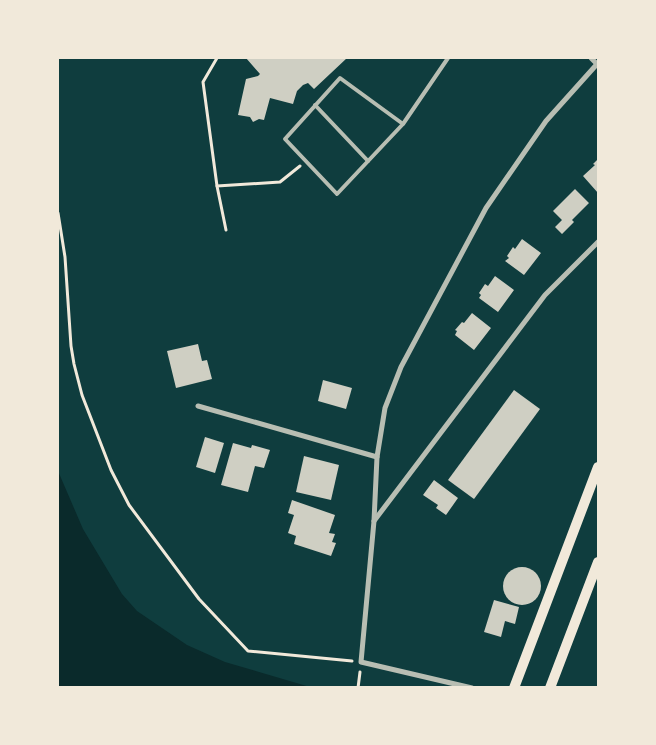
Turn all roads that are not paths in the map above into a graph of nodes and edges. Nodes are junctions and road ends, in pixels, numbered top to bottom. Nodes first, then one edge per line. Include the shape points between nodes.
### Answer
1 (448, 58) edge
2 (590, 58) edge
3 (598, 64) edge
4 (315, 105) junction
5 (403, 124) junction
6 (368, 161) junction
7 (598, 242) edge
8 (198, 406) dead end
9 (377, 457) junction
10 (598, 467) edge
11 (374, 521) junction
12 (598, 562) edge
13 (472, 688) edge
14 (514, 688) edge
15 (550, 688) edge

1 - 5 lane
2 - 3 street
3 - 9 street via 546,121 486,208 401,367 385,408
4 - 5 lane via 340,78
4 - 6 lane
4 - 6 lane via 285,139 337,194
5 - 6 lane
7 - 11 street via 545,295
8 - 9 street
9 - 11 street
10 - 14 main road
11 - 13 street via 361,662
12 - 15 main road

